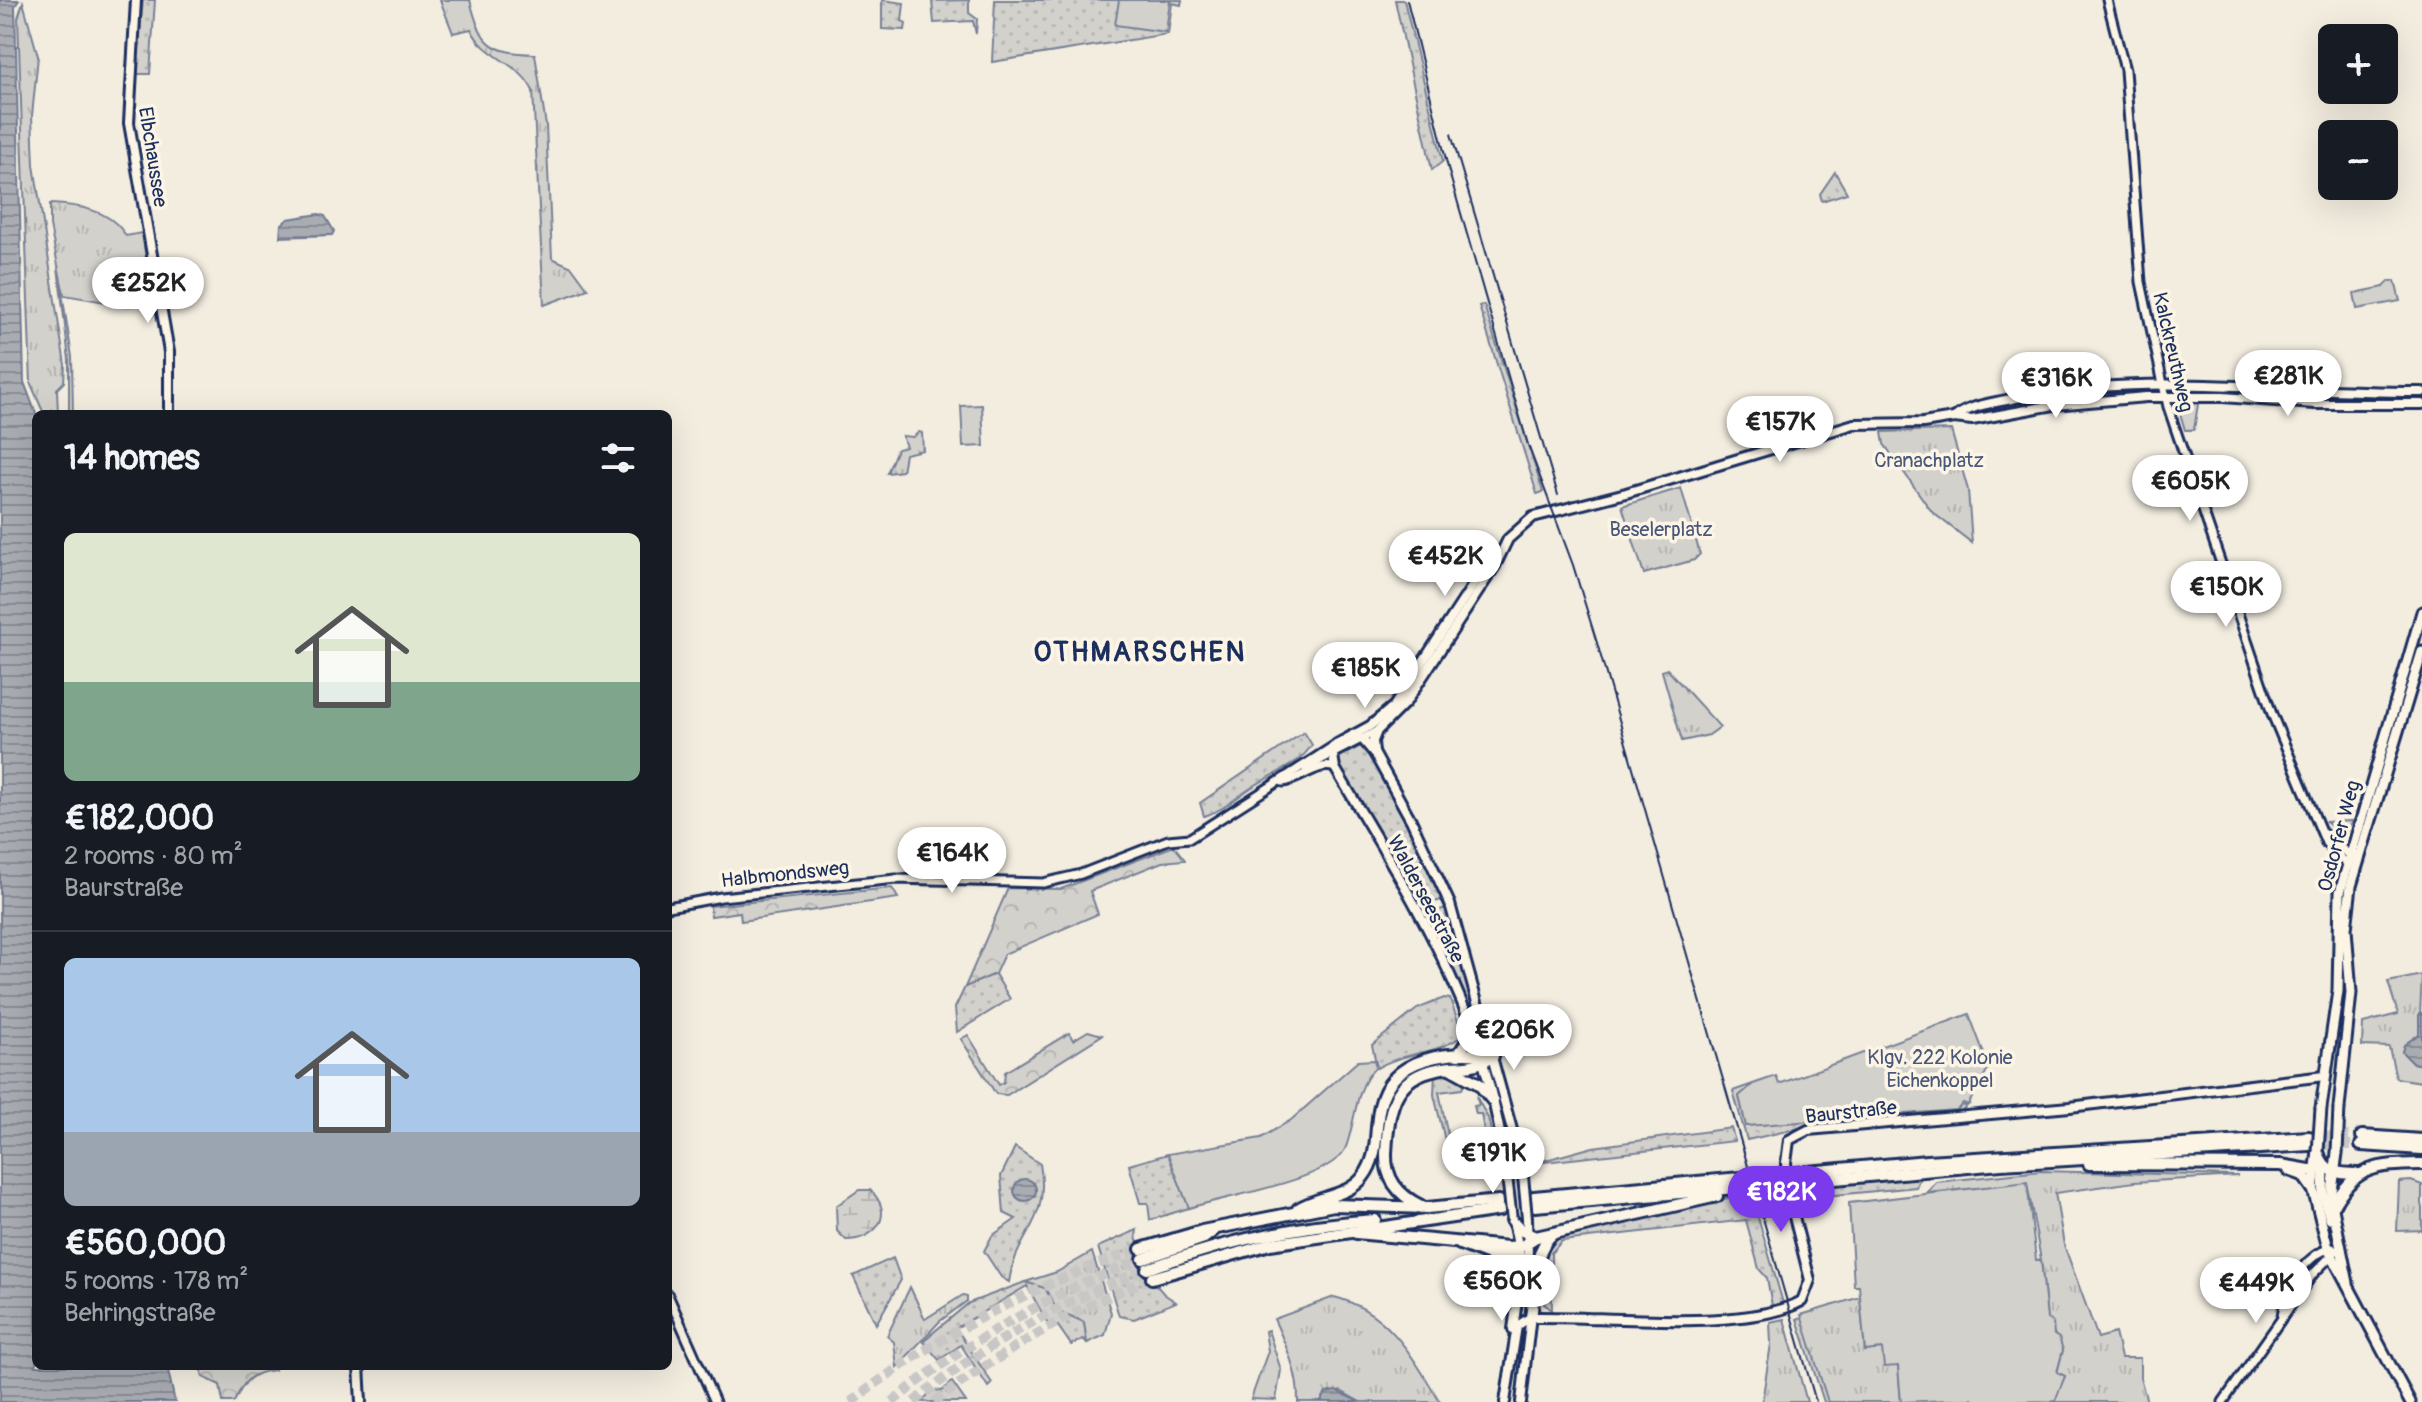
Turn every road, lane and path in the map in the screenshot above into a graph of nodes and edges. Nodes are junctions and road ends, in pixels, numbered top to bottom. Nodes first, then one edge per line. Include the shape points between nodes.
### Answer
1 (136, 0) edge
2 (2107, 0) edge
3 (2162, 383) junction
4 (2422, 392) edge
5 (2165, 396) junction
6 (2422, 404) edge
7 (169, 410) edge
8 (1954, 418) junction
9 (1499, 554) junction
10 (2422, 612) edge
11 (2422, 652) edge
12 (1377, 731) junction
13 (1353, 735) junction
14 (1363, 740) junction
15 (1337, 744) junction
16 (1374, 753) junction
17 (1333, 755) junction
18 (1335, 768) junction
19 (1297, 771) junction
20 (1281, 782) junction
21 (2351, 862) junction
22 (672, 906) edge
23 (1470, 1023) junction
24 (1458, 1055) junction
25 (1493, 1056) junction
26 (1481, 1059) junction
27 (1448, 1067) junction
28 (2324, 1076) junction
29 (1493, 1101) junction
30 (2339, 1108) junction
31 (2422, 1140) edge
32 (2312, 1145) junction
33 (2422, 1149) edge
34 (2035, 1162) junction
35 (2422, 1164) edge
36 (2271, 1166) junction
37 (2324, 1170) junction
38 (2360, 1174) junction
39 (1770, 1184) junction
40 (2313, 1189) junction
41 (1427, 1208) junction
42 (2332, 1208) junction
43 (1293, 1212) junction
44 (1512, 1220) junction
45 (1396, 1222) junction
46 (2334, 1226) junction
47 (1557, 1231) junction
48 (1342, 1232) junction
49 (1531, 1238) junction
50 (1458, 1243) junction
51 (1518, 1247) junction
52 (2333, 1251) junction
53 (1146, 1264) junction
54 (1519, 1286) junction
55 (672, 1304) edge
56 (1531, 1317) junction
57 (1512, 1358) junction
58 (359, 1370) edge
59 (361, 1402) edge
60 (715, 1402) edge
61 (1505, 1402) edge
62 (1521, 1402) edge
63 (2223, 1402) edge
64 (2410, 1402) edge

1 - 7 main road, Elbchaussee via 128,113 169,352
2 - 3 street, Kalckreuthweg via 2123,56 2140,270
3 - 4 main road
3 - 5 street, Kalckreuthweg
3 - 8 main road via 2046,393 1970,408
5 - 6 main road
5 - 8 main road
5 - 21 street, Kalckreuthweg via 2259,679 2329,847
8 - 9 main road via 1912,424 1869,422 1530,519
9 - 12 main road via 1406,702
9 - 13 main road via 1488,562 1394,706
10 - 21 main road, Osdorfer Weg
11 - 21 main road, Osdorfer Weg
12 - 14 street
12 - 16 main road
13 - 14 main road, Walderseestraße
13 - 15 main road
14 - 16 main road, Walderseestraße
14 - 17 street
15 - 17 main road, Walderseestraße
15 - 19 street
16 - 25 main road, Walderseestraße via 1450,904
17 - 18 main road, Walderseestraße
17 - 19 street
18 - 20 street via 1321,767
18 - 23 main road, Walderseestraße via 1418,915
19 - 20 street
20 - 22 street, Halbmondsweg via 1190,838 1168,840 1065,879 1030,883 907,878
21 - 28 main road, Osdorfer Weg via 2338,912 2338,991
21 - 30 main road, Osdorfer Weg via 2351,993
23 - 24 highway via 1469,1038
23 - 26 main road, Walderseestraße
24 - 26 highway
24 - 43 highway via 1416,1062 1396,1076 1380,1105 1375,1151 1366,1173 1353,1187
25 - 26 highway
25 - 49 main road, Walderseestraße, bridge via 1522,1166
26 - 27 highway
26 - 29 main road, Walderseestraße
27 - 29 highway via 1479,1084
27 - 41 highway via 1408,1080 1389,1116 1388,1174 1401,1194
28 - 30 main road
28 - 32 main road, Osdorfer Weg, bridge
28 - 56 main road, Baurstraße, bridge via 2070,1107 1805,1130 1787,1144 1786,1163 1788,1193 1810,1280 1799,1303 1704,1319
29 - 44 main road, Walderseestraße, bridge
30 - 37 main road, Osdorfer Weg, bridge via 2337,1153
31 - 33 highway via 2362,1140
32 - 34 highway
32 - 37 highway
32 - 39 highway via 1927,1161 1534,1201
34 - 36 highway
34 - 39 highway
35 - 38 highway
36 - 37 highway
36 - 40 highway via 2299,1173
37 - 38 highway
37 - 40 main road
37 - 42 main road
37 - 46 main road via 2323,1195
38 - 42 highway via 2347,1182
39 - 47 highway
40 - 52 main road
41 - 43 highway via 1348,1204
41 - 45 highway via 1499,1205
42 - 46 main road
43 - 53 highway via 1213,1231
44 - 49 highway
44 - 51 main road, Walderseestraße
45 - 48 highway
45 - 53 highway via 1282,1230
46 - 52 main road
47 - 49 highway
47 - 56 highway via 1541,1248
48 - 50 highway
48 - 53 highway
49 - 51 highway
49 - 56 main road, Walderseestraße
50 - 51 highway
50 - 54 highway via 1489,1255 1512,1255
51 - 54 main road, Walderseestraße
52 - 63 street via 2307,1263 2292,1284 2282,1316
52 - 64 main road
54 - 57 main road, Walderseestraße
55 - 60 street
56 - 57 main road via 1517,1326
56 - 62 main road, Walderseestraße
57 - 61 main road
58 - 59 main road

